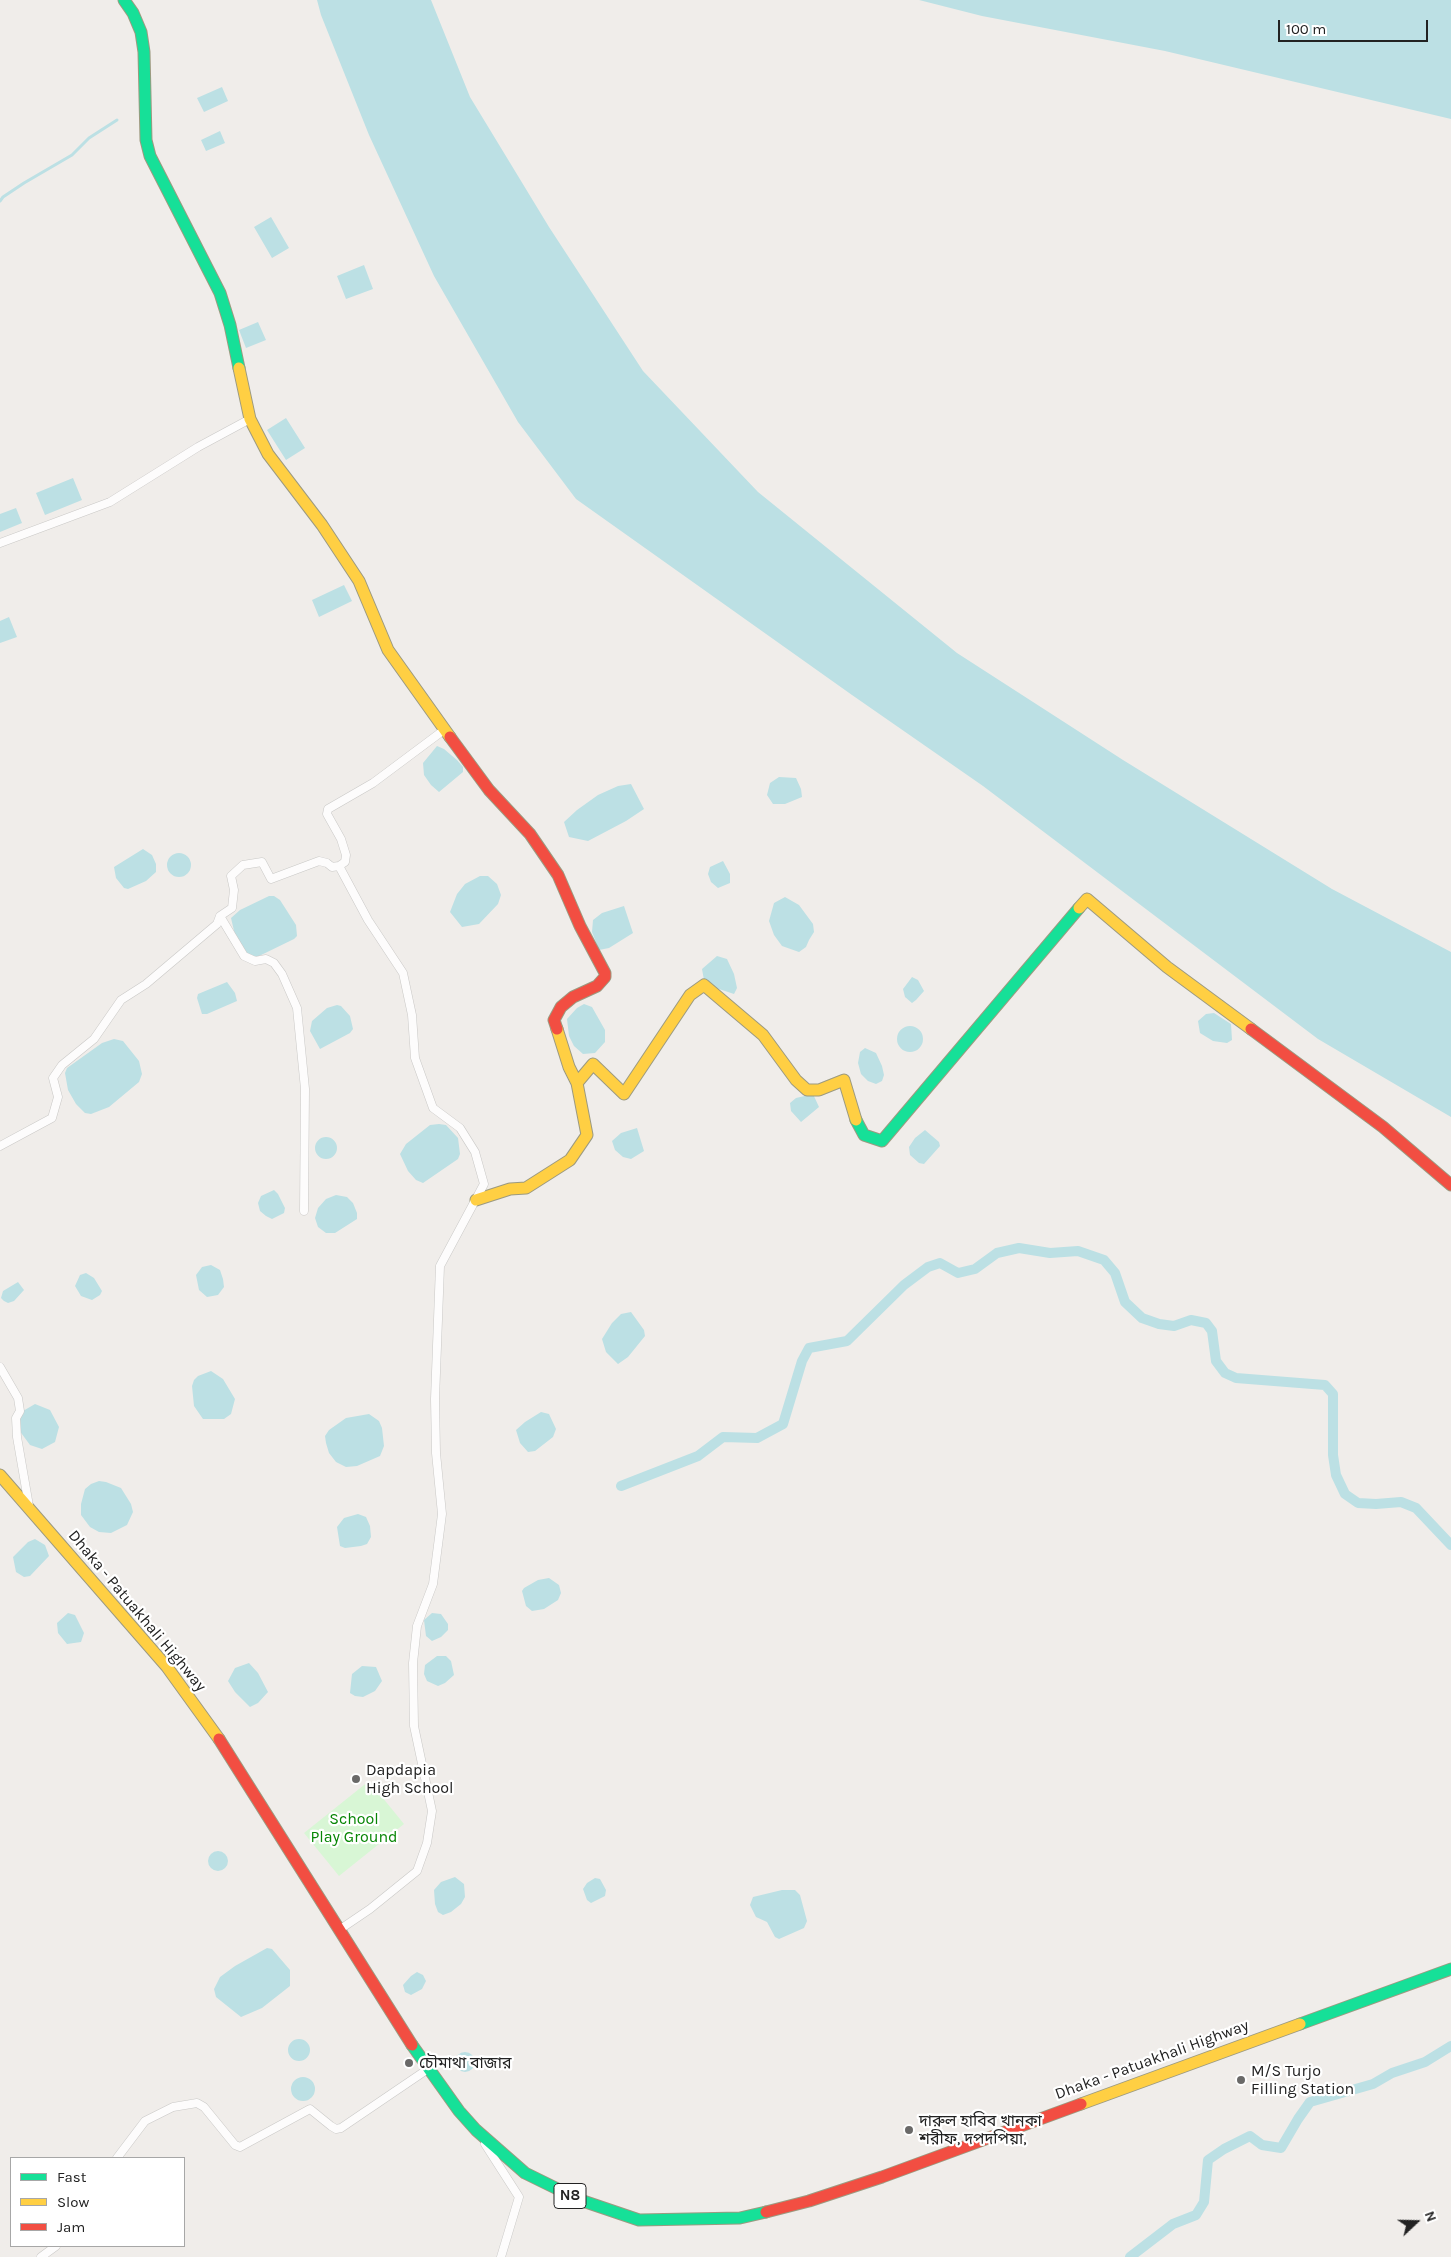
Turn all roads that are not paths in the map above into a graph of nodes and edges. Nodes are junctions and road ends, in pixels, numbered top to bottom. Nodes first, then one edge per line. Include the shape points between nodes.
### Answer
1 (124, 0) edge
2 (250, 419) junction
3 (0, 543) edge
4 (444, 730) junction
5 (339, 866) junction
6 (220, 916) junction
7 (577, 1083) junction
8 (0, 1146) edge
9 (1451, 1185) edge
10 (476, 1200) junction
11 (304, 1211) dead end
12 (0, 1367) edge
13 (0, 1475) edge
14 (30, 1508) junction
15 (339, 1930) junction
16 (1451, 1969) edge
17 (428, 2068) junction
18 (476, 2130) junction
19 (118, 2157) edge
20 (55, 2247) edge
21 (41, 2257) edge
22 (501, 2257) edge

1 - 2 main road via 141,32 146,140 150,156 220,293
2 - 3 street via 110,502
2 - 4 main road via 268,454 322,524 359,581 388,650
4 - 5 street via 373,783 328,810 346,855
4 - 7 main road via 489,790 530,834 558,875 605,973 597,986 573,997 561,1007 554,1020 568,1067
5 - 6 street via 332,867 319,861 271,879 262,862 243,864 231,876 234,890 232,908
5 - 10 street via 368,920 403,973 412,1015 415,1058 433,1108 460,1128 475,1152 484,1184
6 - 8 street via 210,930 146,984 121,1000 94,1039 62,1065 53,1078 58,1097 52,1118
6 - 11 street via 244,956 274,963 296,1008 305,1089
7 - 9 main road via 593,1064 624,1094 690,995 704,985 763,1035 807,1090 819,1090 844,1080 864,1135 882,1141 1087,900 1167,967 1383,1127
7 - 10 main road via 587,1135 570,1160 526,1188 510,1188
10 - 15 street via 440,1266 435,1399 442,1514 433,1584 417,1626 414,1664 414,1726 432,1811 427,1843 417,1871
12 - 14 street via 18,1398 17,1436
13 - 14 main road, Dhaka - Patuakhali Highway / N8
14 - 15 main road, Dhaka - Patuakhali Highway / N8 via 167,1667 221,1742
15 - 17 main road, Dhaka - Patuakhali Highway / N8
16 - 18 main road, Dhaka - Patuakhali Highway / N8 via 882,2177 809,2201 740,2218 639,2220 580,2200 525,2173
17 - 18 main road, Dhaka - Patuakhali Highway / N8
17 - 19 street via 341,2128 331,2126 310,2109 240,2147 204,2107 197,2104 173,2107 145,2121
18 - 22 street via 519,2198
20 - 21 street

